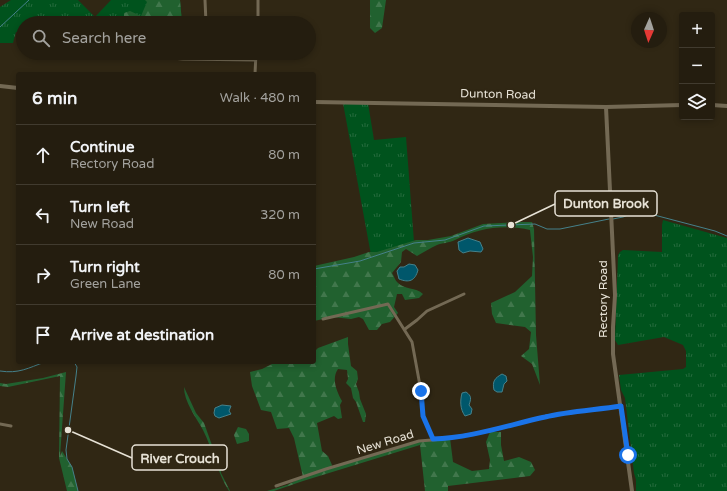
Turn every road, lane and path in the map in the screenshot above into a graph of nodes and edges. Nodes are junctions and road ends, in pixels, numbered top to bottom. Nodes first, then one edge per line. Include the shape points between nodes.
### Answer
1 (205, 0) edge
2 (258, 0) edge
3 (206, 16) edge
4 (258, 16) edge
5 (255, 60) edge
6 (255, 72) edge
7 (0, 86) edge
8 (16, 88) edge
9 (316, 102) edge
10 (679, 104) edge
11 (715, 105) edge
12 (727, 106) edge
13 (606, 107) junction
14 (464, 294) dead end
15 (323, 319) dead end
16 (405, 329) junction
17 (621, 406) junction
18 (0, 424) edge
19 (11, 426) dead end
20 (433, 439) junction
21 (276, 486) dead end
22 (632, 491) edge

1 - 3 street
2 - 4 street
5 - 6 street
7 - 8 street
9 - 13 street, Dunton Road
10 - 13 street, Dunton Road
11 - 12 street
13 - 17 street, Rectory Road via 615,295 613,354
14 - 16 street via 427,311
15 - 16 street via 388,304
16 - 20 street via 412,342 423,416
17 - 20 street, New Road via 547,416 444,439
17 - 22 street, Rectory Road
18 - 19 street
20 - 21 street, New Road via 419,441

